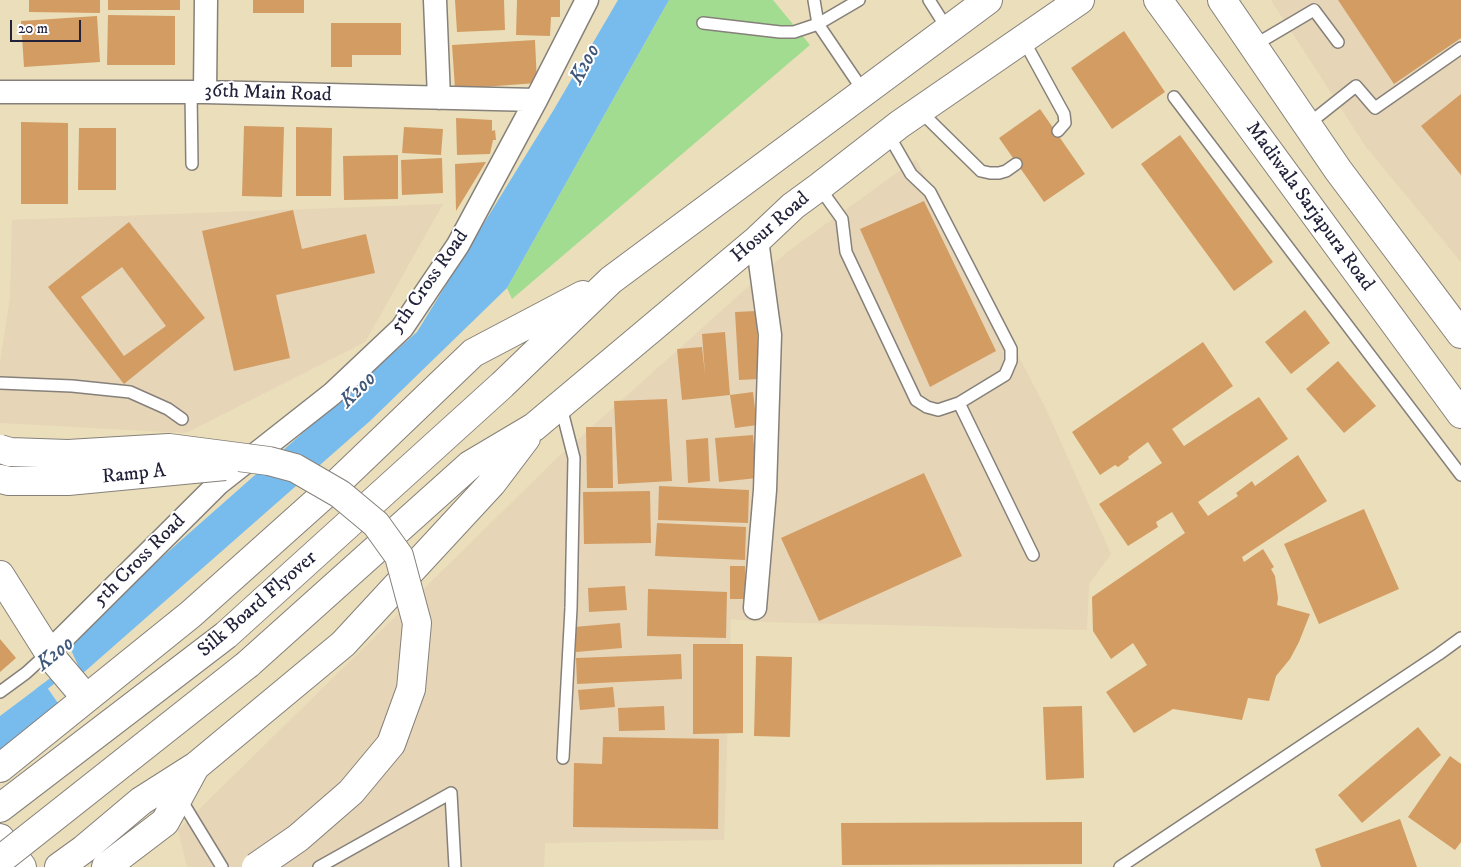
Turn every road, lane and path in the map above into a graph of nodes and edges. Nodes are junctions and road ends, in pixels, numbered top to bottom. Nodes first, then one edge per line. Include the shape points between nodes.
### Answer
1 (206, 0) edge
2 (435, 0) edge
3 (587, 0) edge
4 (814, 0) edge
5 (859, 0) edge
6 (929, 0) edge
7 (988, 0) edge
8 (1080, 0) edge
9 (1158, 0) edge
10 (1222, 0) edge
11 (1311, 5) edge
12 (703, 23) dead end
13 (818, 24) junction
14 (948, 30) junction
15 (1023, 39) junction
16 (1338, 42) dead end
17 (1252, 46) junction
18 (1461, 48) edge
19 (198, 91) junction
20 (0, 92) edge
21 (864, 92) junction
22 (1174, 97) dead end
23 (439, 98) junction
24 (536, 100) junction
25 (920, 110) junction
26 (1307, 125) junction
27 (1058, 131) dead end
28 (888, 134) junction
29 (192, 164) dead end
30 (1016, 164) dead end
31 (819, 187) junction
32 (757, 240) junction
33 (611, 280) junction
34 (1461, 334) edge
35 (0, 383) edge
36 (959, 403) junction
37 (560, 405) junction
38 (1461, 414) edge
39 (182, 419) dead end
40 (534, 427) junction
41 (0, 449) edge
42 (269, 461) junction
43 (470, 465) joint
44 (1461, 475) edge
45 (0, 479) edge
46 (1033, 555) dead end
47 (0, 575) edge
48 (756, 608) dead end
49 (1461, 638) edge
50 (51, 656) junction
51 (80, 691) junction
52 (0, 692) edge
53 (564, 758) dead end
54 (196, 766) junction
55 (0, 768) edge
56 (179, 797) junction
57 (0, 808) edge
58 (0, 838) edge
59 (0, 860) edge
60 (22, 867) edge
61 (59, 867) edge
62 (106, 867) edge
63 (222, 867) edge
64 (256, 867) edge
65 (319, 867) edge
66 (455, 867) edge
67 (1120, 867) edge

1 - 19 street
2 - 23 street
3 - 24 street, 5th Cross Road
4 - 13 lane
5 - 13 lane
6 - 14 lane
7 - 14 main road
8 - 15 main road, Hosur Road
9 - 38 main road, Madiwala Sarjapura Road
10 - 17 main road
11 - 16 lane
11 - 17 lane
12 - 13 lane via 780,32 794,32
13 - 21 lane
14 - 21 main road
15 - 25 main road, Hosur Road
15 - 27 lane via 1064,114 1065,122
17 - 26 main road
18 - 26 lane via 1375,108 1356,86
19 - 20 street, 36th Main Road
19 - 23 street, 36th Main Road
19 - 29 lane
21 - 33 main road
22 - 44 lane
23 - 24 street, 36th Main Road
24 - 50 street, 5th Cross Road via 458,245 402,328 332,394 219,483
25 - 28 main road, Hosur Road
25 - 30 lane via 982,171 999,173
26 - 34 main road
28 - 31 main road, Hosur Road
28 - 36 lane via 911,174 930,192 1011,349 1011,362 1005,375
31 - 32 main road, Hosur Road
31 - 36 lane via 842,219 846,252 916,400 938,410
32 - 37 main road, Hosur Road
32 - 48 street via 770,336 765,490
33 - 51 main road via 472,353 333,487 192,614
33 - 57 main road, Silk Board Flyover via 502,385 226,635
35 - 39 lane via 130,392
36 - 46 lane
37 - 40 main road, Hosur Road
37 - 53 lane via 574,458
40 - 43 main road, Hosur Road
40 - 54 main road via 492,482 343,644
41 - 42 main road, bridge via 68,454 169,448
42 - 45 main road, Ramp A, bridge via 68,481
42 - 64 main road, bridge via 295,468 340,494 376,524 399,556 417,623 411,689 391,744 350,792 298,838
43 - 59 main road, Silk Board Flyover, bridge via 248,664
47 - 50 main road
49 - 67 lane
50 - 51 main road
50 - 52 lane
51 - 55 main road
54 - 56 main road
54 - 61 main road via 141,801
56 - 62 main road via 165,822
56 - 63 lane
58 - 60 main road
65 - 66 lane via 451,792

